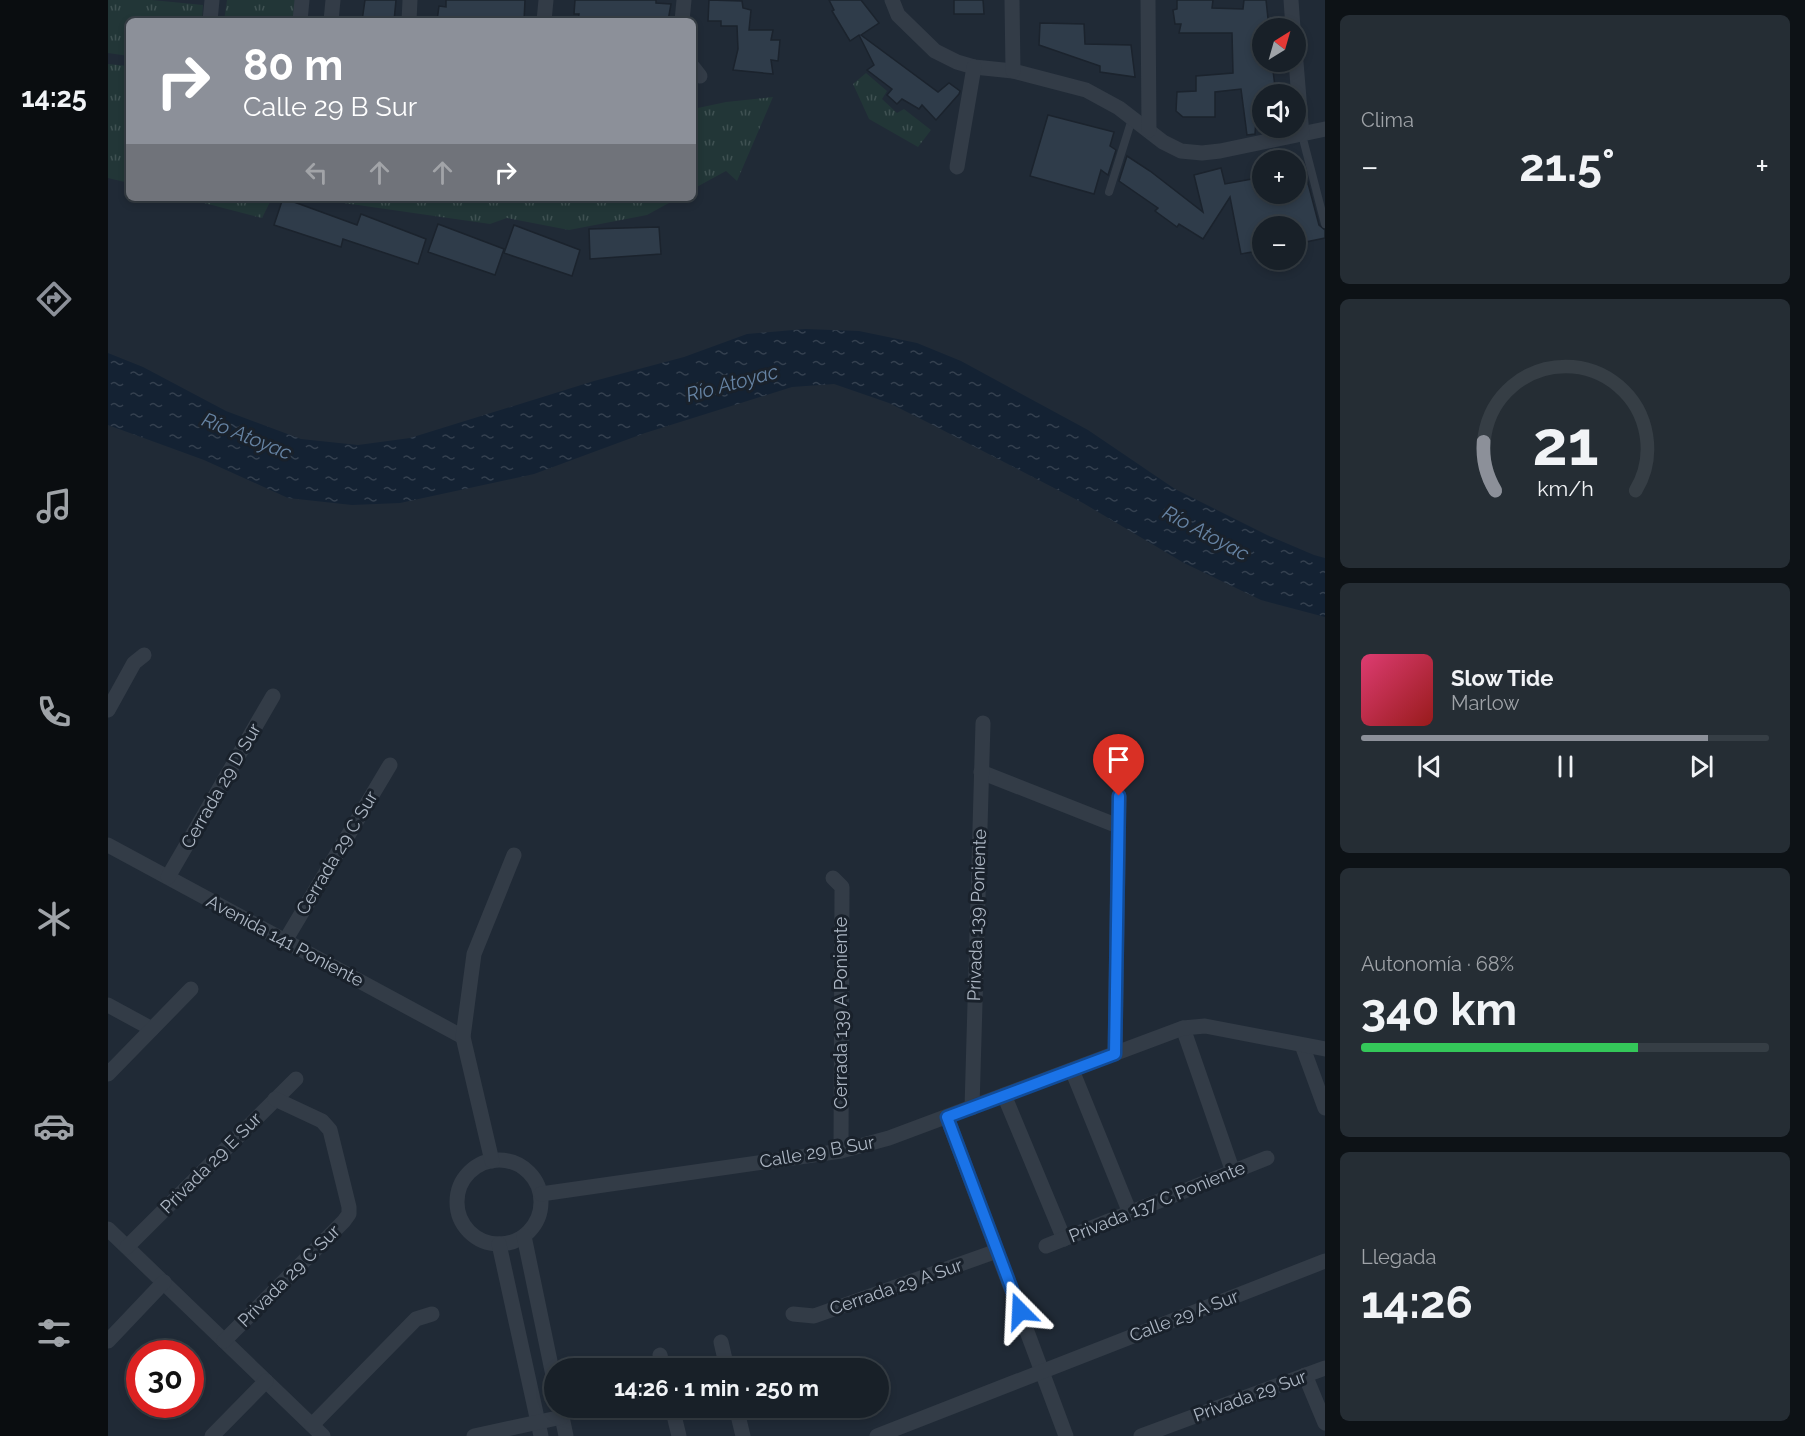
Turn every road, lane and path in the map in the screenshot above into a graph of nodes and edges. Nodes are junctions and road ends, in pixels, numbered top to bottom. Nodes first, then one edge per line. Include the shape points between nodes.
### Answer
1 (212, 0) edge
2 (302, 0) edge
3 (333, 0) edge
4 (410, 0) edge
5 (546, 0) edge
6 (684, 0) edge
7 (892, 0) edge
8 (1012, 0) edge
9 (1148, 0) edge
10 (1291, 0) edge
11 (210, 18) edge
12 (300, 18) edge
13 (331, 18) edge
14 (409, 18) edge
15 (544, 18) edge
16 (682, 18) edge
17 (1292, 18) edge
18 (974, 67) junction
19 (1013, 71) junction
20 (1133, 118) junction
21 (1325, 129) edge
22 (1149, 130) junction
23 (1306, 134) edge
24 (1287, 138) edge
25 (1303, 138) edge
26 (957, 167) dead end
27 (1109, 192) dead end
28 (1325, 224) edge
29 (144, 655) dead end
30 (273, 696) dead end
31 (108, 710) edge
32 (983, 723) dead end
33 (390, 765) dead end
34 (981, 772) junction
35 (1119, 796) dead end
36 (1118, 826) junction
37 (108, 845) edge
38 (514, 855) dead end
39 (168, 877) junction
40 (833, 878) dead end
41 (285, 941) junction
42 (191, 989) dead end
43 (108, 1005) edge
44 (1183, 1028) junction
45 (152, 1029) junction
46 (463, 1037) junction
47 (1302, 1045) junction
48 (1325, 1049) edge
49 (1115, 1054) junction
50 (1072, 1070) junction
51 (108, 1074) edge
52 (296, 1079) dead end
53 (1004, 1095) junction
54 (275, 1099) junction
55 (972, 1108) junction
56 (1325, 1108) edge
57 (947, 1117) junction
58 (841, 1152) junction
59 (1267, 1158) dead end
60 (492, 1161) junction
61 (1233, 1172) junction
62 (541, 1194) junction
63 (1130, 1212) junction
64 (108, 1229) edge
65 (524, 1236) junction
66 (1064, 1239) junction
67 (499, 1244) junction
68 (1046, 1246) dead end
69 (127, 1247) junction
70 (997, 1251) junction
71 (1325, 1261) edge
72 (164, 1282) junction
73 (432, 1314) dead end
74 (793, 1314) dead end
75 (108, 1341) edge
76 (224, 1341) junction
77 (721, 1342) dead end
78 (549, 1358) edge
79 (725, 1358) edge
80 (1325, 1368) edge
81 (1042, 1372) junction
82 (1305, 1375) junction
83 (266, 1381) junction
84 (553, 1418) edge
85 (562, 1418) edge
86 (675, 1418) edge
87 (739, 1418) edge
88 (1325, 1423) edge
89 (539, 1428) edge
90 (317, 1431) edge
91 (212, 1436) edge
92 (474, 1436) edge
93 (566, 1436) edge
94 (679, 1436) edge
95 (743, 1436) edge
96 (877, 1436) edge
97 (1066, 1436) edge
98 (1141, 1436) edge

1 - 11 street
2 - 12 street
3 - 13 street
4 - 14 street
5 - 15 street
6 - 16 street
7 - 18 street via 898,15 935,51
8 - 19 street
9 - 22 street
10 - 17 street
18 - 19 street
18 - 26 street
19 - 20 street via 1086,90
20 - 22 street
20 - 27 lane
21 - 23 street
22 - 24 street via 1181,151 1202,153
25 - 28 lane
29 - 31 street via 134,663
30 - 39 street, Cerrada 29 D Sur
32 - 34 street, Privada 139 Poniente
33 - 41 street, Cerrada 29 C Sur
34 - 36 street
34 - 55 street, Privada 139 Poniente
35 - 36 street
36 - 49 street
37 - 39 street, Avenida 141 Poniente
38 - 46 street via 474,954
39 - 41 street, Avenida 141 Poniente
40 - 58 street, Cerrada 139 A Poniente via 842,887
41 - 46 street, Avenida 141 Poniente
42 - 45 street
43 - 45 street
44 - 47 street, Calle 29 B Sur via 1204,1026
44 - 49 street, Calle 29 B Sur
44 - 61 street
45 - 51 street
46 - 60 street
47 - 48 street, Calle 29 B Sur
47 - 56 street
49 - 50 street, Calle 29 B Sur
50 - 53 street, Calle 29 B Sur
50 - 63 street
52 - 54 street, Privada 29 E Sur
53 - 55 street, Calle 29 B Sur
53 - 66 street
54 - 69 street, Privada 29 E Sur
54 - 76 street, Privada 29 C Sur via 322,1121 330,1130 349,1214
55 - 57 street, Calle 29 B Sur
57 - 58 street, Calle 29 B Sur
57 - 70 street
58 - 62 street, Calle 29 B Sur
59 - 61 street, Privada 137 C Poniente
60 - 62 street via 518,1164 536,1182
60 - 67 street via 480,1164 462,1181 458,1206 460,1218 476,1237
61 - 63 street, Privada 137 C Poniente
62 - 65 street via 541,1210 535,1225
63 - 66 street, Privada 137 C Poniente
64 - 69 street
65 - 67 street
65 - 78 street
66 - 68 street, Privada 137 C Poniente
67 - 89 street
69 - 72 street
70 - 74 street, Cerrada 29 A Sur via 814,1316
70 - 81 street
71 - 81 street, Calle 29 A Sur
72 - 75 street
72 - 76 street
73 - 90 street via 416,1319
76 - 83 street
77 - 79 street
80 - 82 street, Privada 29 Sur
81 - 96 street
81 - 97 street
82 - 88 street
82 - 98 street, Privada 29 Sur
83 - 90 street
83 - 91 street
84 - 89 street
85 - 93 street
86 - 94 street
87 - 95 street
89 - 92 street

